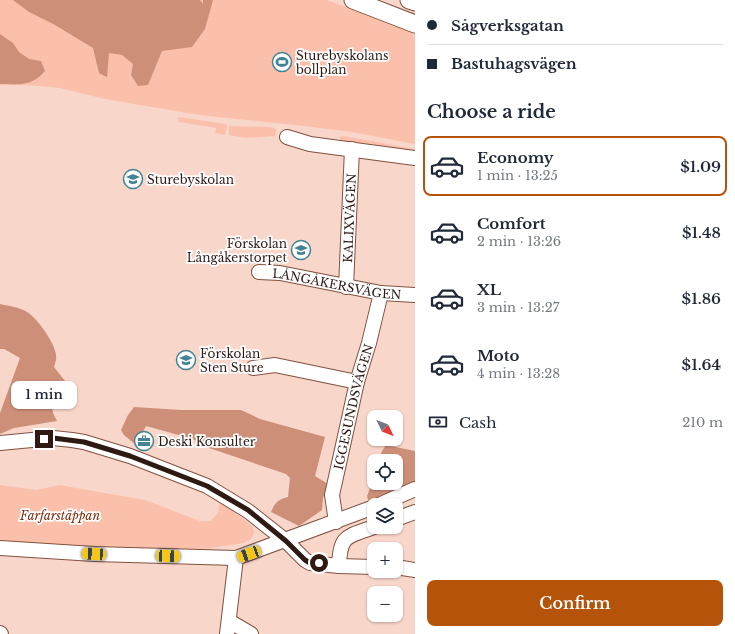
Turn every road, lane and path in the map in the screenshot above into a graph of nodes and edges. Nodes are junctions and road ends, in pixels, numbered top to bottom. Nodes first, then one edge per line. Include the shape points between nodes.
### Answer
1 (353, 0) edge
2 (409, 0) edge
3 (415, 2) edge
4 (415, 24) edge
5 (287, 137) dead end
6 (352, 149) junction
7 (415, 158) edge
8 (259, 272) dead end
9 (346, 287) junction
10 (381, 293) junction
11 (415, 295) edge
12 (254, 368) dead end
13 (357, 382) junction
14 (0, 443) edge
15 (415, 490) edge
16 (396, 498) edge
17 (367, 510) edge
18 (415, 512) edge
19 (403, 516) edge
20 (336, 522) junction
21 (367, 530) edge
22 (286, 541) junction
23 (0, 548) edge
24 (236, 558) junction
25 (339, 566) junction
26 (367, 566) edge
27 (403, 568) edge
28 (415, 570) edge
29 (228, 628) edge
30 (251, 634) edge

1 - 4 main road
2 - 3 main road
5 - 6 street via 310,144
6 - 7 street
6 - 9 street, KALIXVÄGEN
8 - 9 street, LÅNGÅKERSVÄGEN via 280,273
9 - 10 street, LÅNGÅKERSVÄGEN
10 - 11 street, LÅNGÅKERSVÄGEN
10 - 13 street, IGGESUNDSVÄGEN
12 - 13 street via 274,365
13 - 20 street, IGGESUNDSVÄGEN via 332,495
14 - 22 street via 53,438 84,442 130,456 207,486 248,510
15 - 16 street
17 - 20 street
18 - 19 street
20 - 22 street
21 - 25 street via 343,541
22 - 24 street
22 - 25 street via 310,563
23 - 24 street via 94,554
24 - 29 street
25 - 26 street
27 - 28 street
29 - 30 street

